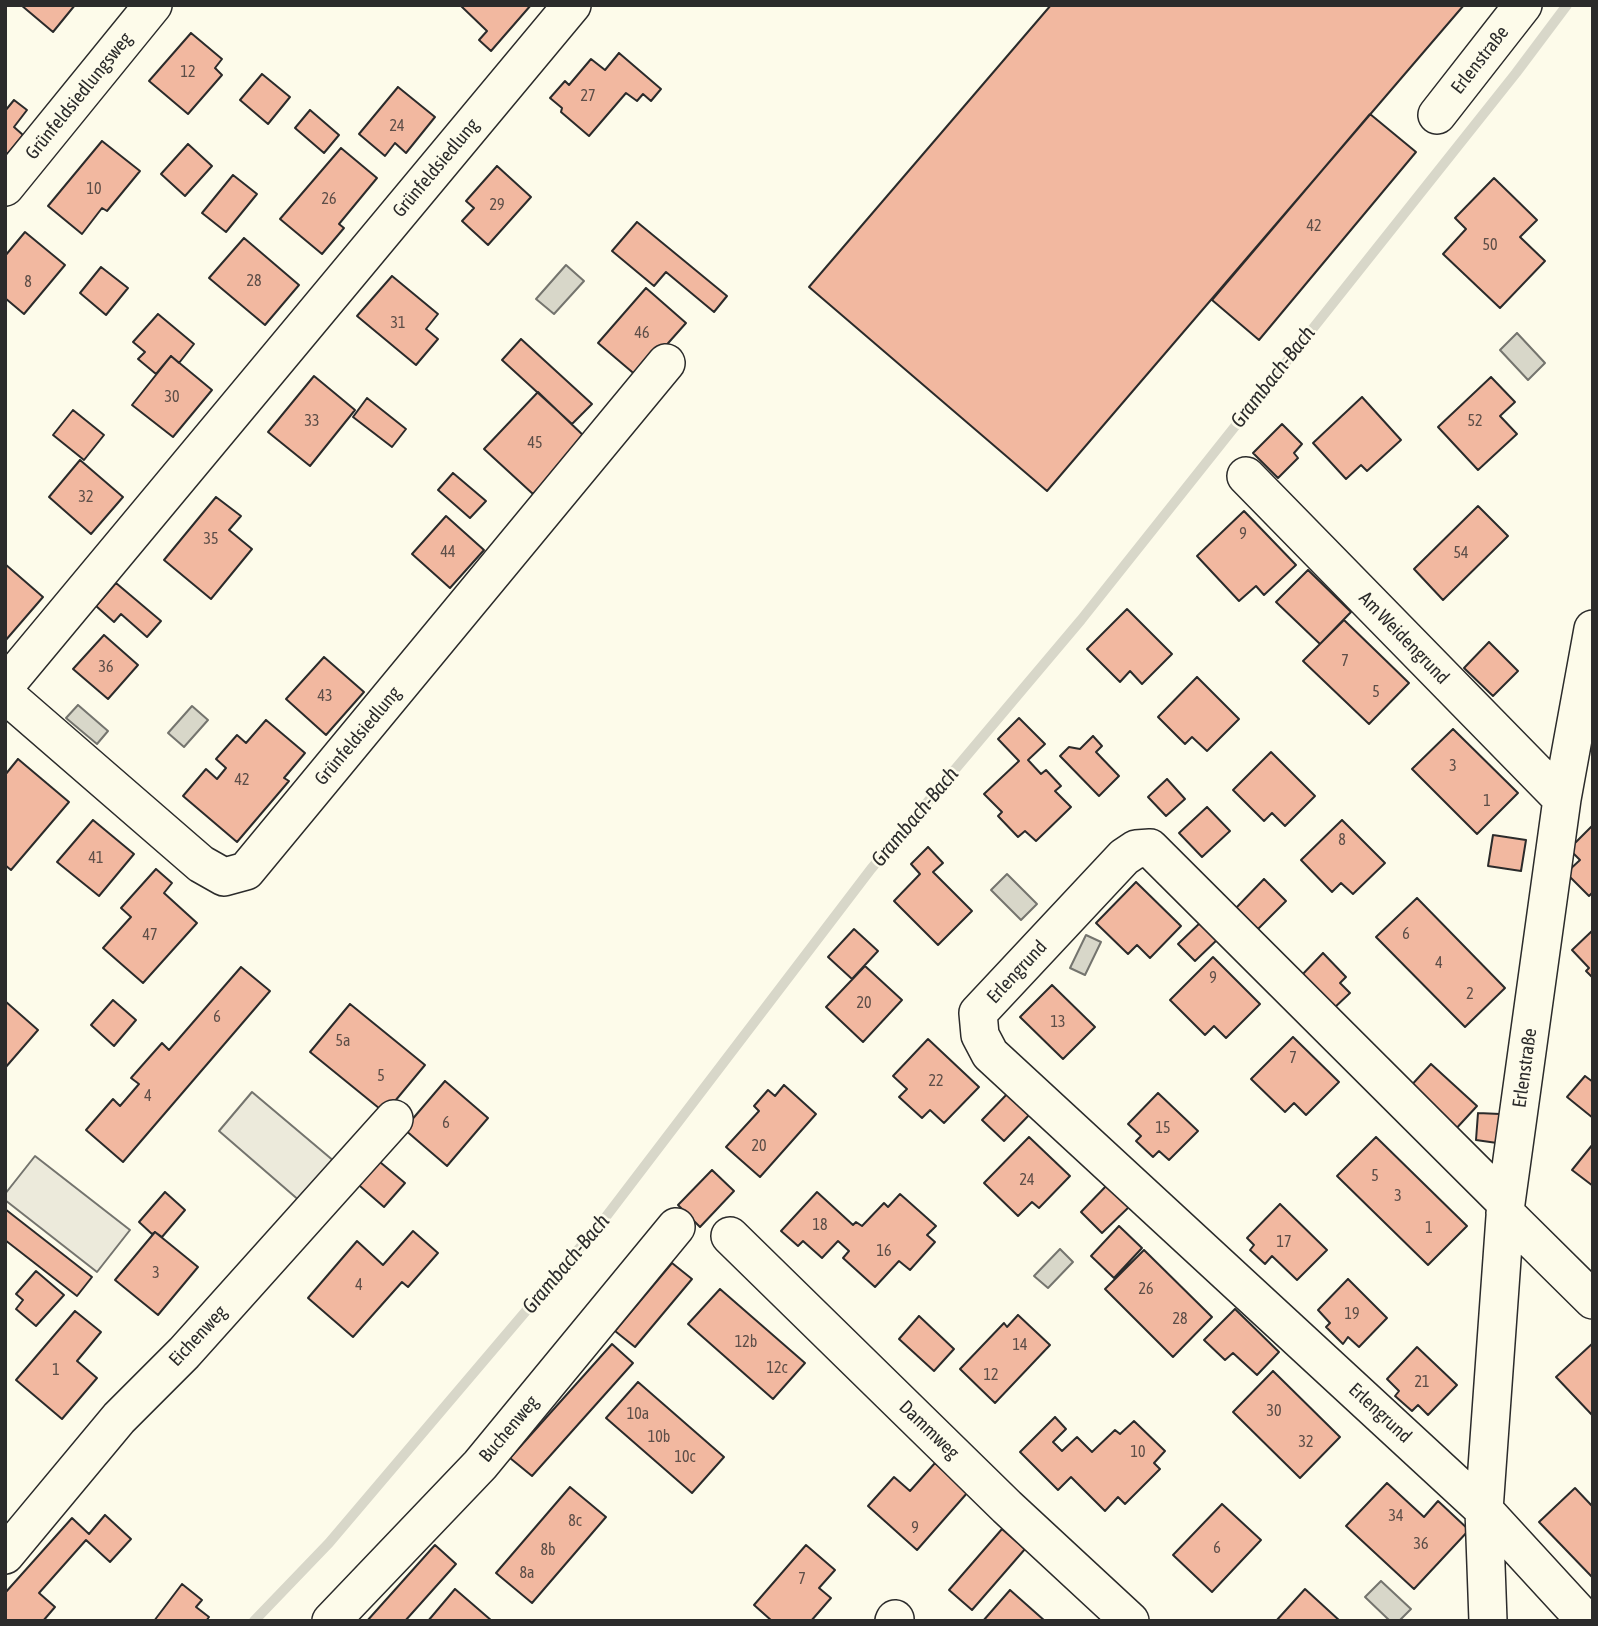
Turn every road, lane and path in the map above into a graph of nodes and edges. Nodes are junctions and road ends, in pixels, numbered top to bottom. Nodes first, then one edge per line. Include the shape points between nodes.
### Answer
1 (153, 5) edge
2 (572, 5) edge
3 (1523, 5) edge
4 (1437, 115) dead end
5 (5, 187) edge
6 (666, 363) dead end
7 (1246, 476) dead end
8 (1593, 629) edge
9 (5, 687) edge
10 (5, 694) edge
11 (1562, 799) junction
12 (394, 1119) dead end
13 (1506, 1208) junction
14 (676, 1227) dead end
15 (730, 1236) dead end
16 (1593, 1300) edge
17 (1484, 1510) junction
18 (5, 1555) edge
19 (331, 1621) edge
20 (1130, 1621) edge
21 (1488, 1621) edge
22 (1586, 1621) edge

1 - 5 street, Grünfeldsiedlungsweg
2 - 9 street, Grünfeldsiedlung
3 - 4 street, Erlenstraße
6 - 10 street, Grünfeldsiedlung via 246,871 224,877 201,864
7 - 11 street, Am Weidengrund
8 - 11 street, Erlenstraße
11 - 13 street, Erlenstraße
12 - 18 street, Eichenweg via 119,1419
13 - 16 street
13 - 17 street, Erlenstraße
13 - 17 street, Erlengrund via 1150,848 1136,849 1124,857 978,1013 980,1035 990,1054
14 - 19 street, Buchenweg via 480,1465
15 - 20 street, Dammweg
17 - 21 street, Erlenstraße
17 - 22 street

